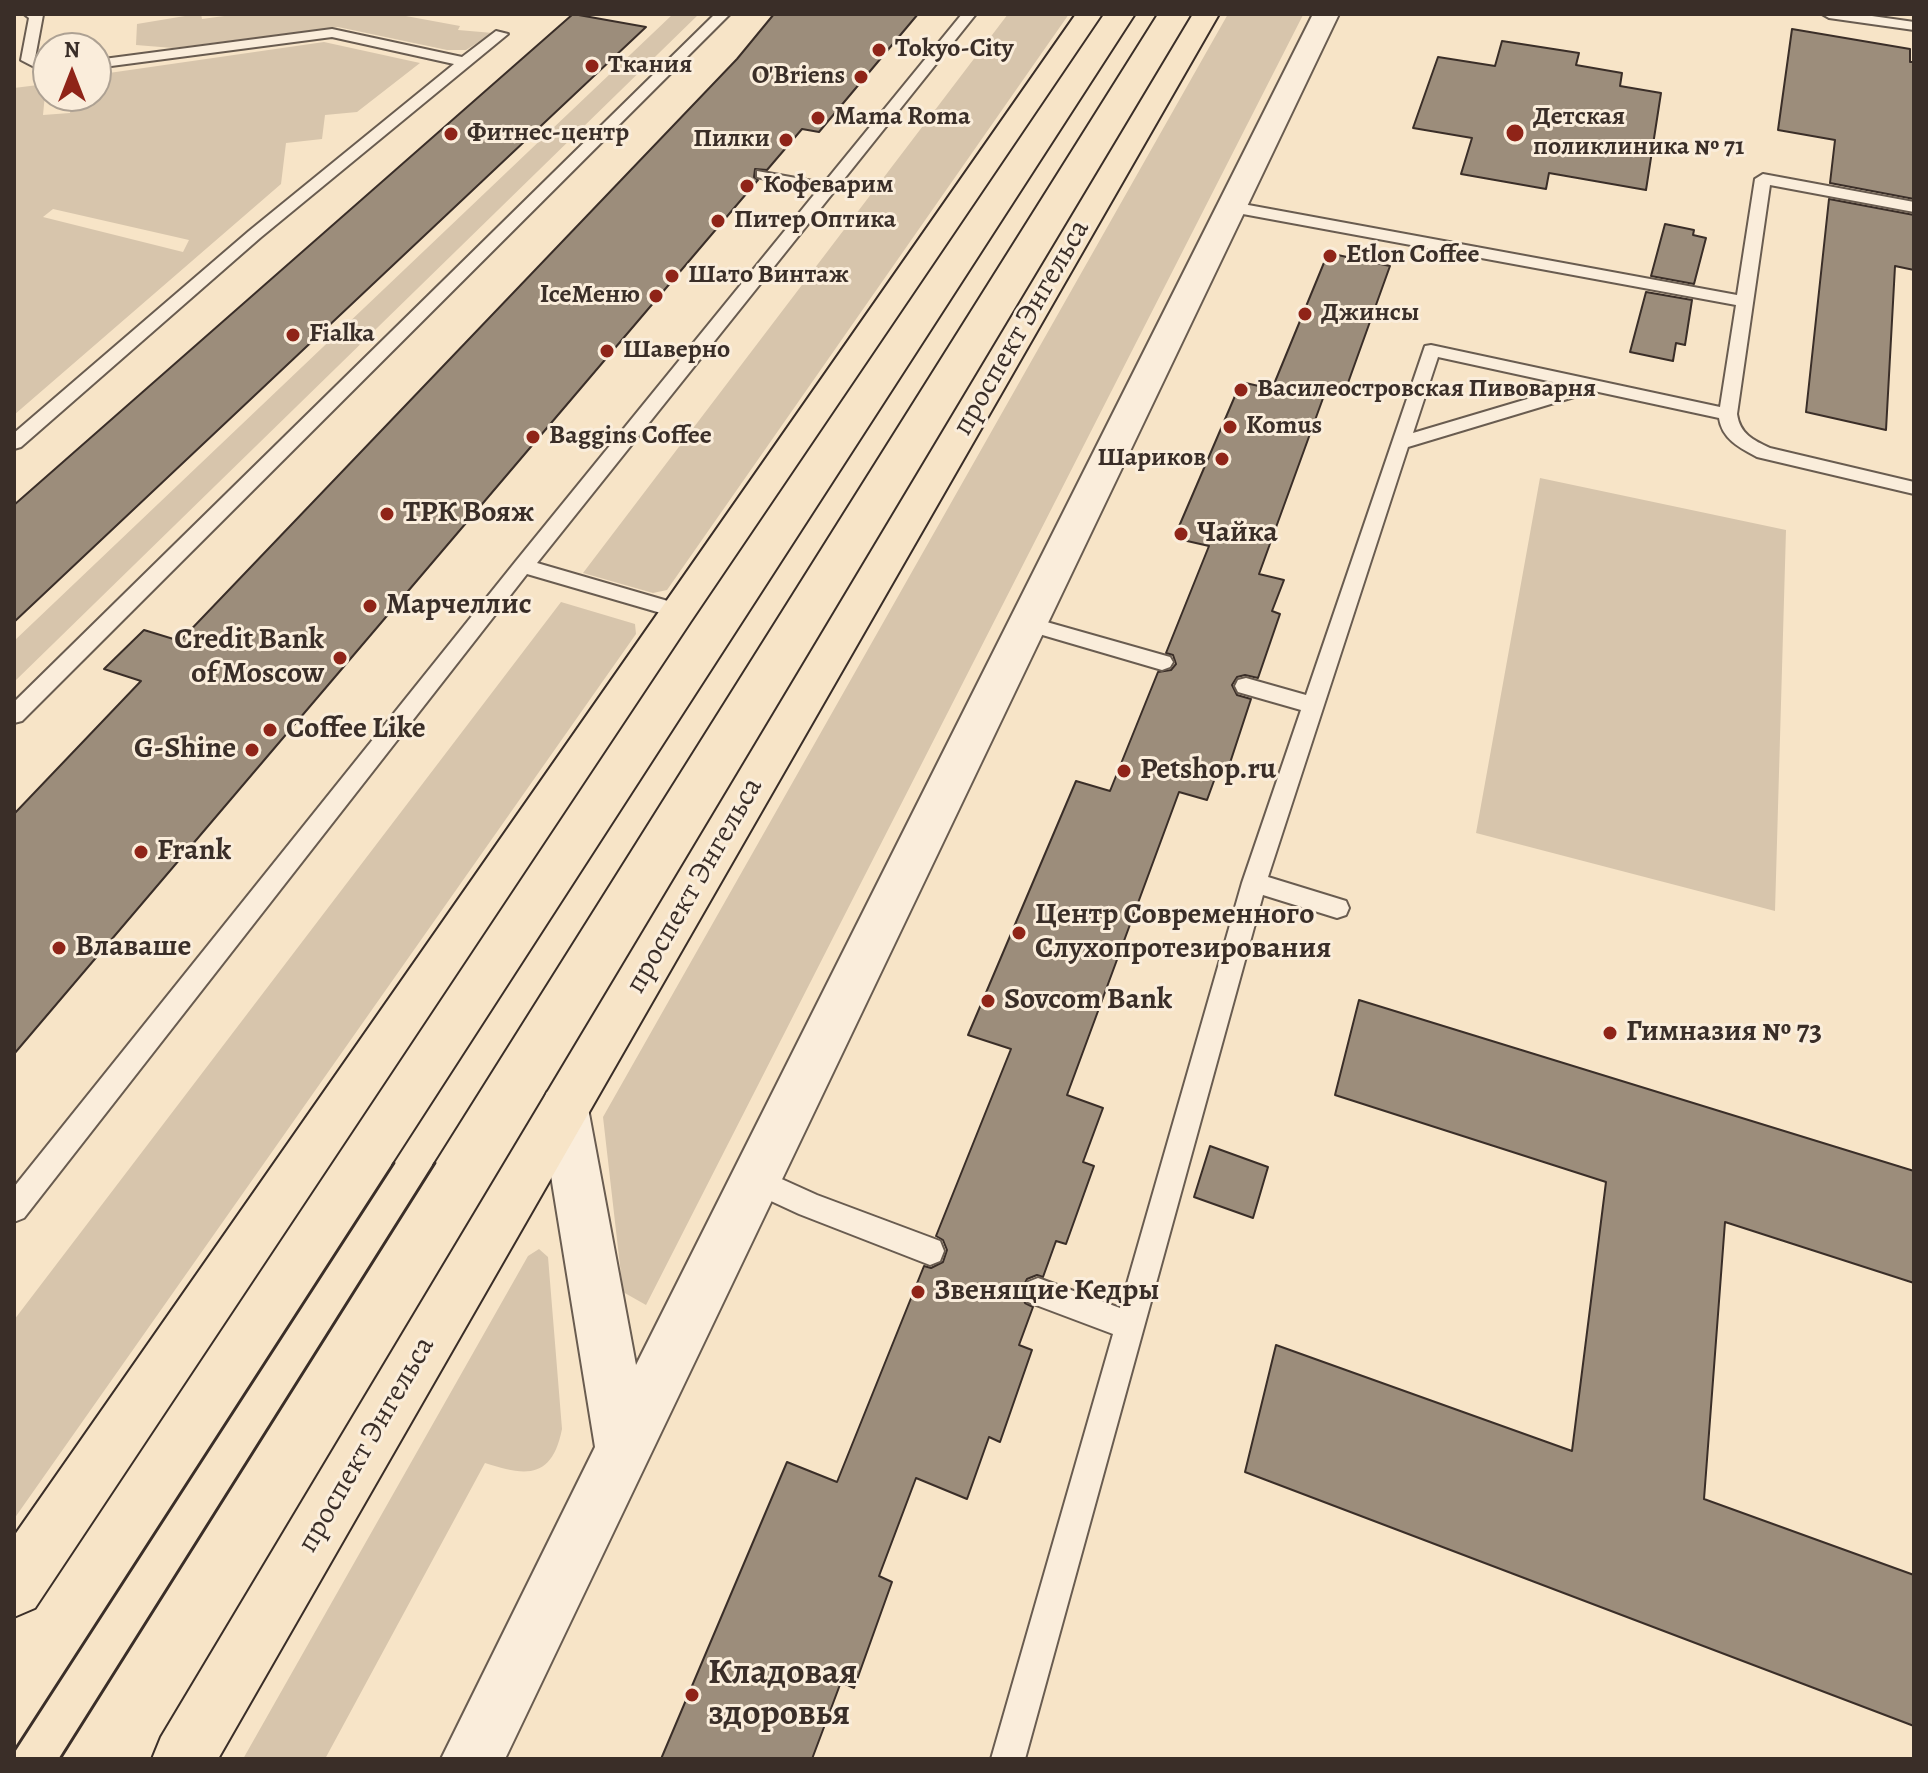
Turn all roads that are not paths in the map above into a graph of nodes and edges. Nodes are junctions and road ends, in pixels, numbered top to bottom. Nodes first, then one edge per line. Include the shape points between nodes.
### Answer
1 (31, 14) edge
2 (723, 14) edge
3 (969, 14) edge
4 (1089, 14) edge
5 (1206, 14) edge
6 (1326, 14) edge
7 (1829, 14) edge
8 (1914, 26) edge
9 (33, 32) edge
10 (501, 34) dead end
11 (32, 38) edge
12 (32, 62) edge
13 (112, 62) edge
14 (464, 62) junction
15 (763, 174) dead end
16 (827, 189) junction
17 (1232, 207) junction
18 (1914, 207) edge
19 (1745, 302) junction
20 (1596, 384) junction
21 (1728, 414) junction
22 (14, 443) edge
23 (1400, 443) junction
24 (1914, 488) edge
25 (523, 566) junction
26 (678, 611) junction
27 (1029, 624) junction
28 (1162, 662) dead end
29 (1246, 686) dead end
30 (1313, 705) junction
31 (14, 715) edge
32 (1254, 883) junction
33 (1337, 908) dead end
34 (564, 1108) junction
35 (755, 1180) junction
36 (14, 1209) edge
37 (930, 1251) dead end
38 (1038, 1292) dead end
39 (1129, 1326) junction
40 (623, 1447) junction
41 (14, 1587) edge
42 (183, 1759) edge
43 (472, 1759) edge
44 (1008, 1759) edge

1 - 9 lane via 36,15
2 - 31 lane
3 - 16 lane
4 - 26 main road
5 - 34 main road, проспект Энгельса
6 - 17 street
7 - 8 lane
10 - 14 lane
11 - 12 lane
13 - 14 lane via 332,33
14 - 22 lane via 223,259
15 - 16 lane
16 - 25 lane
17 - 19 lane
17 - 27 street
18 - 19 lane via 1763,179
19 - 21 lane
20 - 21 lane
20 - 23 lane
20 - 23 lane via 1431,350
21 - 24 lane via 1730,429 1764,453
23 - 30 lane
25 - 26 lane
25 - 36 lane
26 - 41 main road
27 - 28 lane
27 - 35 street
29 - 30 lane
30 - 32 lane
32 - 33 lane
32 - 39 lane
34 - 40 street
34 - 42 main road, проспект Энгельса
35 - 37 lane
35 - 40 street
38 - 39 lane
39 - 44 lane
40 - 43 street

